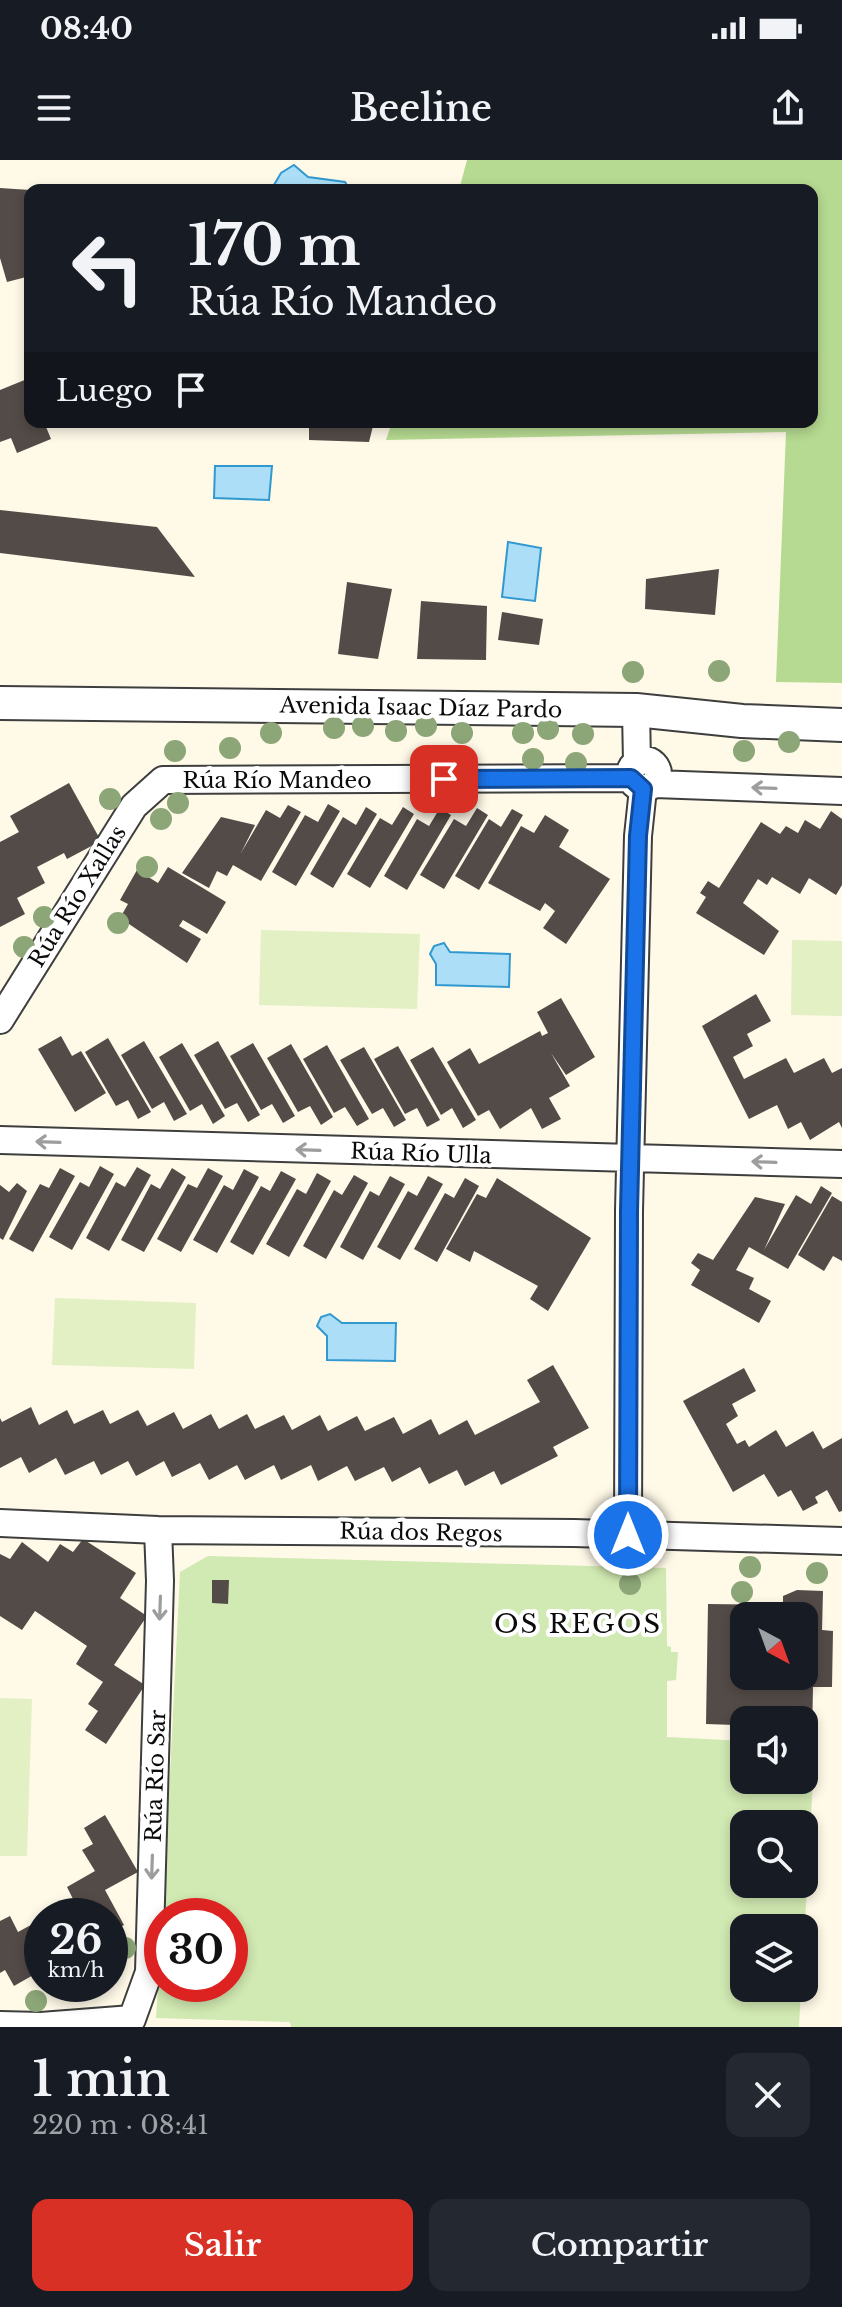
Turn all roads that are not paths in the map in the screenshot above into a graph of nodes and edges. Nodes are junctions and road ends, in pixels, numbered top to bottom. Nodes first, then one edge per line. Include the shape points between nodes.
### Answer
1 (0, 703) edge
2 (636, 710) junction
3 (842, 725) edge
4 (641, 778) junction
5 (163, 780) joint
6 (842, 791) edge
7 (0, 1020) edge
8 (0, 1140) edge
9 (632, 1158) junction
10 (842, 1164) edge
11 (0, 1523) edge
12 (158, 1530) junction
13 (628, 1535) junction
14 (842, 1541) edge
15 (0, 2025) edge

1 - 2 street, Avenida Isaac Díaz Pardo
2 - 3 street, Avenida Isaac Díaz Pardo
2 - 4 street
4 - 5 street, Rúa Río Mandeo
6 -> 4 street, Rúa Río Mandeo
4 - 9 street
5 - 7 street, Rúa Río Xallas via 134,806
9 -> 8 street, Rúa Río Ulla
10 -> 9 street, Rúa Río Ulla
9 - 13 street
11 - 12 street, Rúa dos Regos
12 - 13 street, Rúa dos Regos
12 -> 15 street, Rúa Río Sar via 149,1972 132,2019
13 - 14 street, Rúa dos Regos

